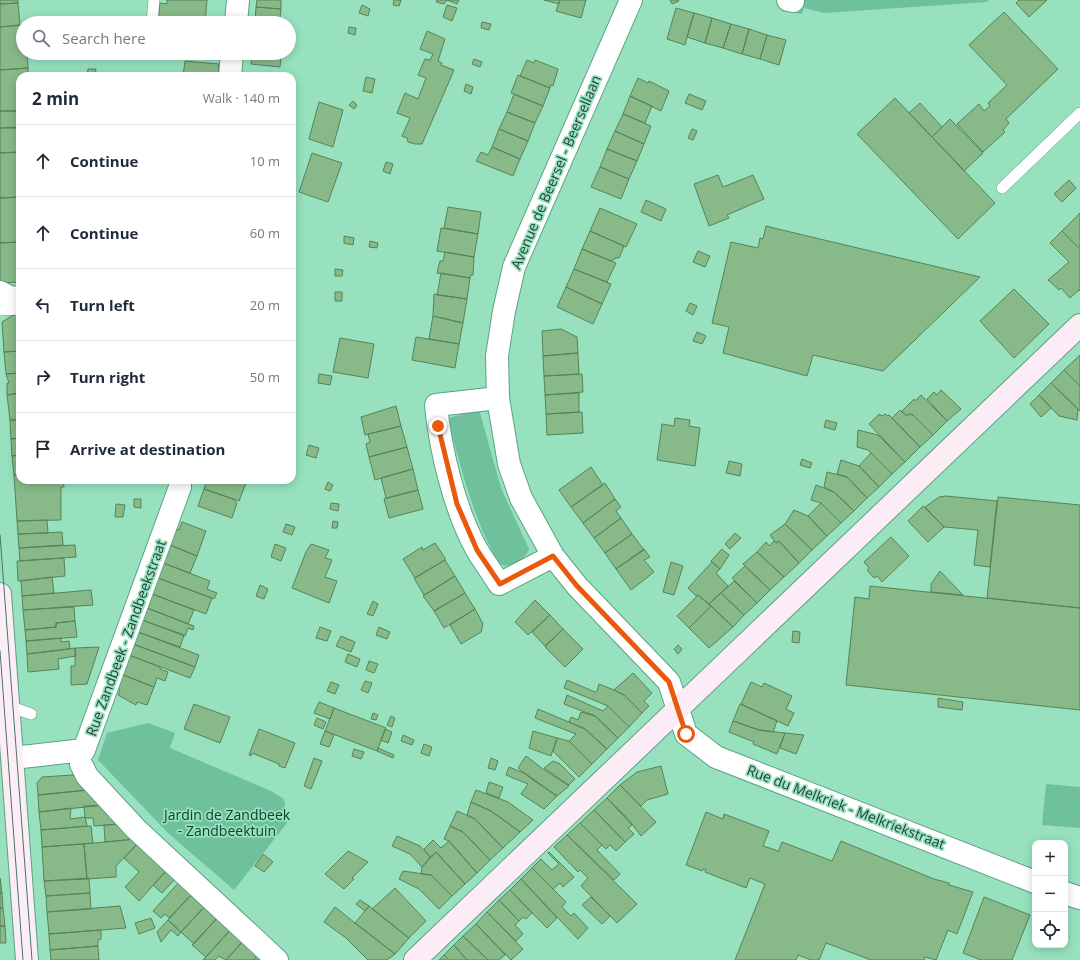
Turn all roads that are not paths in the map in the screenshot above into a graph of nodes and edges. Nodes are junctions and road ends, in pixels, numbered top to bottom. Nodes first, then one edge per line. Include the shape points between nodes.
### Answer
1 (154, 0) edge
2 (238, 0) edge
3 (631, 0) edge
4 (153, 16) edge
5 (237, 16) edge
6 (231, 60) edge
7 (230, 72) edge
8 (1080, 114) edge
9 (1002, 188) dead end
10 (0, 292) edge
11 (16, 298) edge
12 (0, 310) edge
13 (16, 310) edge
14 (1080, 325) edge
15 (498, 398) junction
16 (180, 484) edge
17 (553, 556) junction
18 (0, 594) edge
19 (4, 706) edge
20 (678, 709) junction
21 (31, 714) dead end
22 (13, 758) junction
23 (81, 764) dead end
24 (1032, 881) edge
25 (1068, 894) edge
26 (1080, 898) edge
27 (27, 960) edge
28 (277, 960) edge
29 (415, 960) edge

1 - 4 lane
2 - 5 street
3 - 15 street, Avenue de Beersel - Beersellaan via 514,267 497,356
6 - 7 street
8 - 9 lane
10 - 11 street
12 - 13 lane
14 - 20 main road
15 - 17 street, Avenue de Beersel - Beersellaan via 509,464 521,498
15 - 17 street via 436,405 438,426 457,504 477,550 500,584
16 - 22 street, Rue Zandbeek - Zandbeekstraat via 84,750
17 - 20 street, Avenue de Beersel - Beersellaan via 577,586 669,682
18 - 19 main road
19 - 21 lane
19 - 22 main road
20 - 24 street, Rue du Melkriek - Melkriekstraat via 686,734 716,757
20 - 29 main road
22 - 27 main road
23 - 28 street via 86,776 136,829
25 - 26 street

